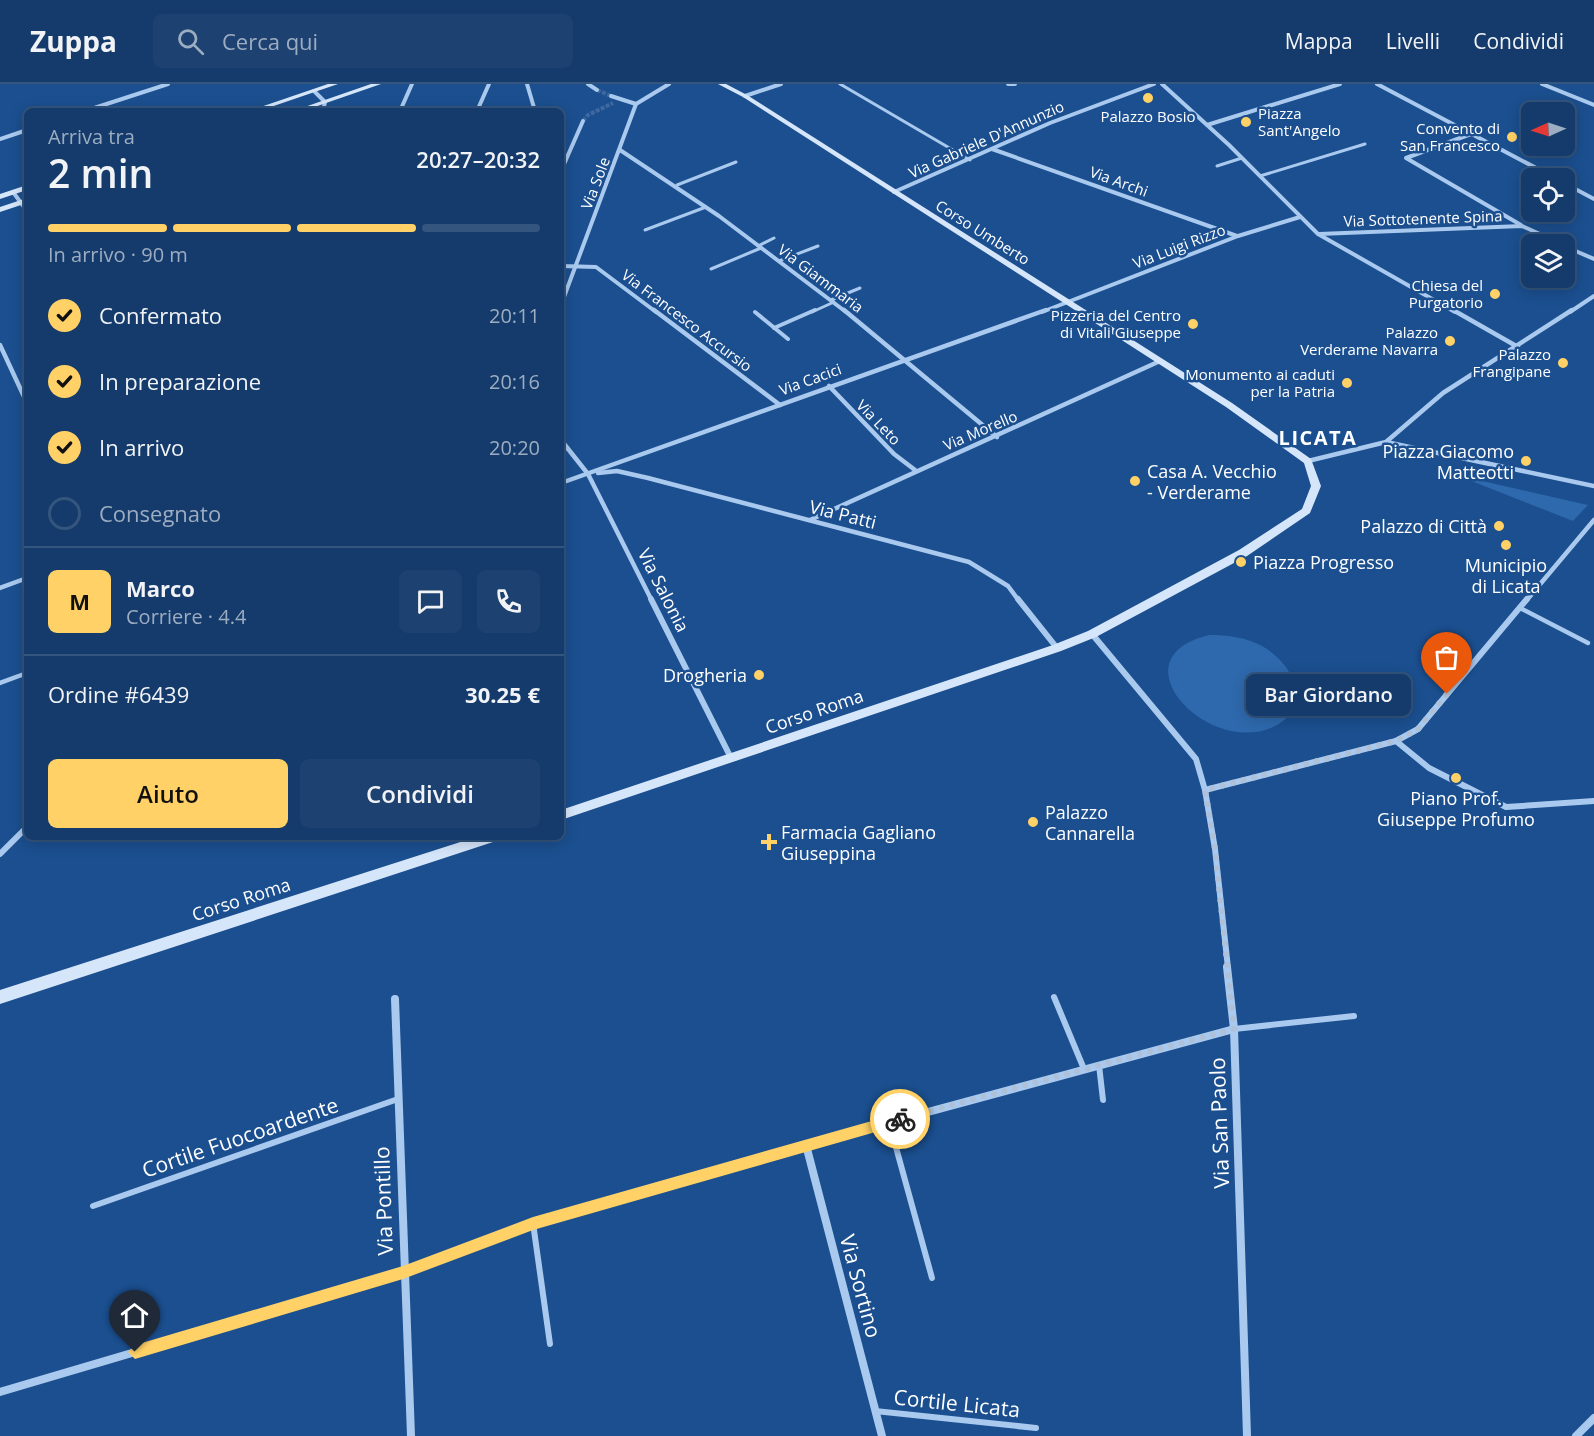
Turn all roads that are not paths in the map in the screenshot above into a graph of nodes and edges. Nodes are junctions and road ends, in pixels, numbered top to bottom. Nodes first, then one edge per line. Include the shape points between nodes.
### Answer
1 (168, 84) edge
2 (335, 84) edge
3 (378, 84) edge
4 (412, 84) edge
5 (489, 84) edge
6 (527, 84) edge
7 (588, 84) edge
8 (669, 84) edge
9 (721, 84) edge
10 (781, 84) edge
11 (840, 84) edge
12 (1015, 84) edge
13 (1154, 84) edge
14 (1162, 84) edge
15 (1340, 84) edge
16 (1377, 84) edge
17 (1542, 84) edge
18 (1009, 85) edge
19 (597, 90) dead end
20 (314, 91) junction
21 (611, 96) tunnel mouth
22 (745, 96) junction
23 (622, 99) junction
24 (325, 102) junction
25 (614, 103) tunnel mouth
26 (636, 104) junction
27 (1594, 105) edge
28 (94, 108) edge
29 (261, 108) edge
30 (306, 108) edge
31 (324, 108) edge
32 (401, 108) edge
33 (478, 108) edge
34 (534, 108) edge
35 (583, 122) tunnel mouth
36 (1207, 125) junction
37 (24, 131) edge
38 (1471, 134) junction
39 (0, 139) edge
40 (1365, 144) dead end
41 (992, 149) junction
42 (620, 150) junction
43 (1242, 158) junction
44 (970, 160) junction
45 (736, 162) dead end
46 (564, 164) edge
47 (1217, 166) dead end
48 (1536, 168) edge
49 (1260, 176) junction
50 (677, 185) junction
51 (24, 188) edge
52 (1575, 189) edge
53 (12, 192) junction
54 (894, 192) junction
55 (0, 197) edge
56 (1594, 199) edge
57 (24, 201) edge
58 (706, 207) junction
59 (0, 210) edge
60 (1299, 217) junction
61 (1522, 226) junction
62 (645, 230) dead end
63 (1318, 234) junction
64 (1538, 234) edge
65 (1238, 236) junction
66 (774, 238) dead end
67 (818, 246) dead end
68 (759, 247) junction
69 (1575, 250) edge
70 (1594, 259) edge
71 (779, 261) junction
72 (576, 265) junction
73 (564, 266) edge
74 (711, 269) dead end
75 (860, 288) dead end
76 (1594, 296) edge
77 (564, 297) edge
78 (832, 301) junction
79 (1069, 302) junction
80 (755, 312) dead end
81 (774, 328) junction
82 (788, 339) dead end
83 (0, 345) edge
84 (1518, 347) junction
85 (906, 358) junction
86 (1160, 361) junction
87 (829, 386) junction
88 (24, 397) edge
89 (780, 405) junction
90 (997, 437) junction
91 (1386, 442) junction
92 (564, 444) edge
93 (1308, 461) junction
94 (915, 470) junction
95 (588, 474) junction
96 (564, 482) edge
97 (1594, 486) edge
98 (810, 520) junction
99 (1593, 521) edge
100 (24, 579) edge
101 (0, 588) edge
102 (1520, 608) junction
103 (1092, 634) junction
104 (1588, 643) dead end
105 (1057, 648) junction
106 (24, 674) edge
107 (0, 683) edge
108 (1396, 741) junction
109 (731, 758) junction
110 (1205, 790) junction
111 (1592, 803) edge
112 (564, 814) edge
113 (24, 830) edge
114 (484, 840) edge
115 (0, 854) edge
116 (0, 997) edge
117 (1054, 997) dead end
118 (395, 999) dead end
119 (1354, 1016) dead end
120 (1234, 1029) junction
121 (1099, 1065) junction
122 (1084, 1069) junction
123 (398, 1099) junction
124 (1104, 1100) dead end
125 (889, 1122) junction
126 (806, 1144) junction
127 (93, 1206) dead end
128 (533, 1223) junction
129 (403, 1273) junction
130 (932, 1278) dead end
131 (550, 1344) dead end
132 (0, 1394) edge
133 (875, 1411) junction
134 (1594, 1418) edge
135 (1036, 1428) dead end
136 (413, 1433) edge
137 (882, 1436) edge
138 (1247, 1436) edge
139 (1576, 1436) edge

1 - 28 street
2 - 20 main road
3 - 24 main road
4 - 32 street
5 - 33 street
6 - 34 street
7 - 19 street
8 - 26 street
9 - 22 main road, Corso Umberto
10 - 22 street
11 - 44 lane
12 - 18 street
13 - 41 street, Via Gabriele D'Annunzio
14 - 36 street
15 - 36 street
16 - 38 street
17 - 27 street
20 - 24 street
20 - 29 main road
21 - 23 street
22 - 54 main road, Corso Umberto
23 - 25 street
23 - 26 street
24 - 30 main road
24 - 31 street
26 - 42 street, Via Sole
35 - 46 street
36 - 43 street
37 - 39 street
38 - 48 street
38 - 61 street via 1406,158
40 - 49 lane
41 - 44 street, Via Gabriele D'Annunzio
41 - 65 street, Via Archi
42 - 50 street, Via Giammaria
42 - 72 street, Via Sole
43 - 47 lane
43 - 49 street
44 - 54 street, Via Gabriele D'Annunzio
45 - 50 lane
49 - 60 street
50 - 58 street, Via Giammaria
51 - 53 main road
52 - 56 street
53 - 55 main road
53 - 57 street
54 - 79 main road, Corso Umberto
57 - 59 main road
58 - 62 lane
58 - 68 street, Via Giammaria
60 - 63 street
60 - 65 street, Via Luigi Rizzo
61 - 63 street, Via Sottotenente Spina
61 - 64 street, Via Sottotenente Spina
63 - 84 street
65 - 79 street, Via Luigi Rizzo
66 - 68 lane
67 - 71 lane
68 - 71 street, Via Giammaria
68 - 74 lane
69 - 70 street, Via Sottotenente Spina
71 - 78 street, Via Giammaria
72 - 73 street, Via Francesco Accursio
72 - 77 street, Via Sole
72 - 89 street, Via Francesco Accursio via 596,267
75 - 78 lane
76 - 84 street
78 - 81 lane
78 - 85 street, Via Giammaria
79 - 85 street, Via Cacici
79 - 86 main road, Corso Umberto
80 - 81 lane
81 - 82 lane
83 - 88 street
84 - 91 street via 1443,393
85 - 87 street, Via Cacici
85 - 90 street, Via Giammaria
86 - 90 street, Via Morello
86 - 93 main road, Corso Umberto
87 - 89 street, Via Cacici
87 - 94 street, Via Leto via 894,454
89 - 95 street, Via Cacici
90 - 94 street, Via Morello
91 - 93 street
91 - 97 street
92 - 95 street, Via Salonia
93 - 103 main road, Corso Roma via 1316,486 1306,511 1243,553
94 - 98 street, Via Morello
95 - 96 street, Via Cacici
95 - 98 street, Via Patti via 628,473
95 - 109 street, Via Salonia
98 - 105 street, Via Patti via 969,562 1008,586
99 - 102 street
100 - 101 street
102 - 104 lane
102 - 108 street via 1418,729
103 - 105 main road, Corso Roma
103 - 110 street, Via San Paolo via 1196,759
105 - 109 main road, Corso Roma
106 - 107 lane
108 - 110 street
108 - 111 street via 1429,768 1506,807
109 - 112 main road, Corso Roma
110 - 120 street, Via San Paolo
113 - 115 street
114 - 116 main road, Corso Roma
117 - 122 lane
118 - 123 street, Via Pontillo
119 - 120 lane
120 - 121 street
120 - 138 street, Via San Paolo
121 - 122 street
121 - 124 lane
122 - 125 street
123 - 127 lane, Cortile Fuocoardente
123 - 129 street, Via Pontillo
125 - 126 street
125 - 130 lane
126 - 128 street
126 - 133 street, Via Sortino
128 - 129 street
128 - 131 lane
129 - 132 street
129 - 136 street, Via Pontillo
133 - 135 lane, Cortile Licata
133 - 137 street, Via Sortino
134 - 139 street

